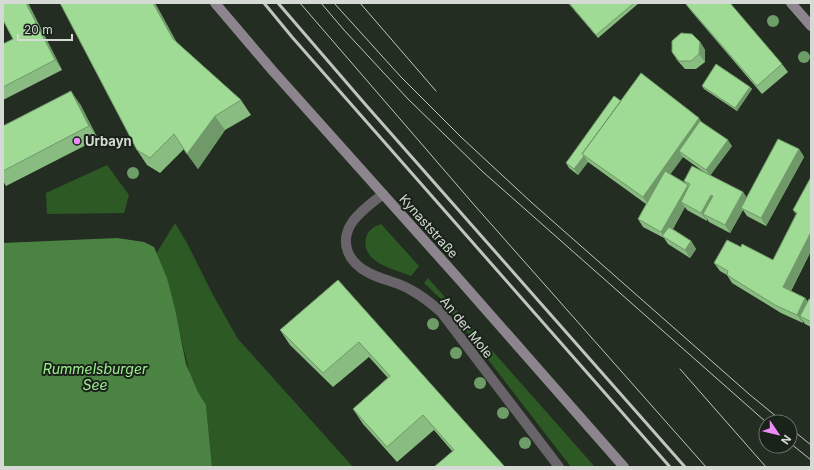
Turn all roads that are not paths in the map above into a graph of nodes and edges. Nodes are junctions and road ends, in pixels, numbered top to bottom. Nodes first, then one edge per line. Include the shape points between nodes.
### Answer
1 (215, 3) edge
2 (791, 3) edge
3 (811, 26) edge
4 (383, 194) junction
5 (559, 467) edge
6 (624, 467) edge

1 - 4 street, Kynaststraße
2 - 3 street
4 - 5 street, An der Mole via 349,226 346,238 350,257 360,268 411,289 441,312
4 - 6 street, Kynaststraße

